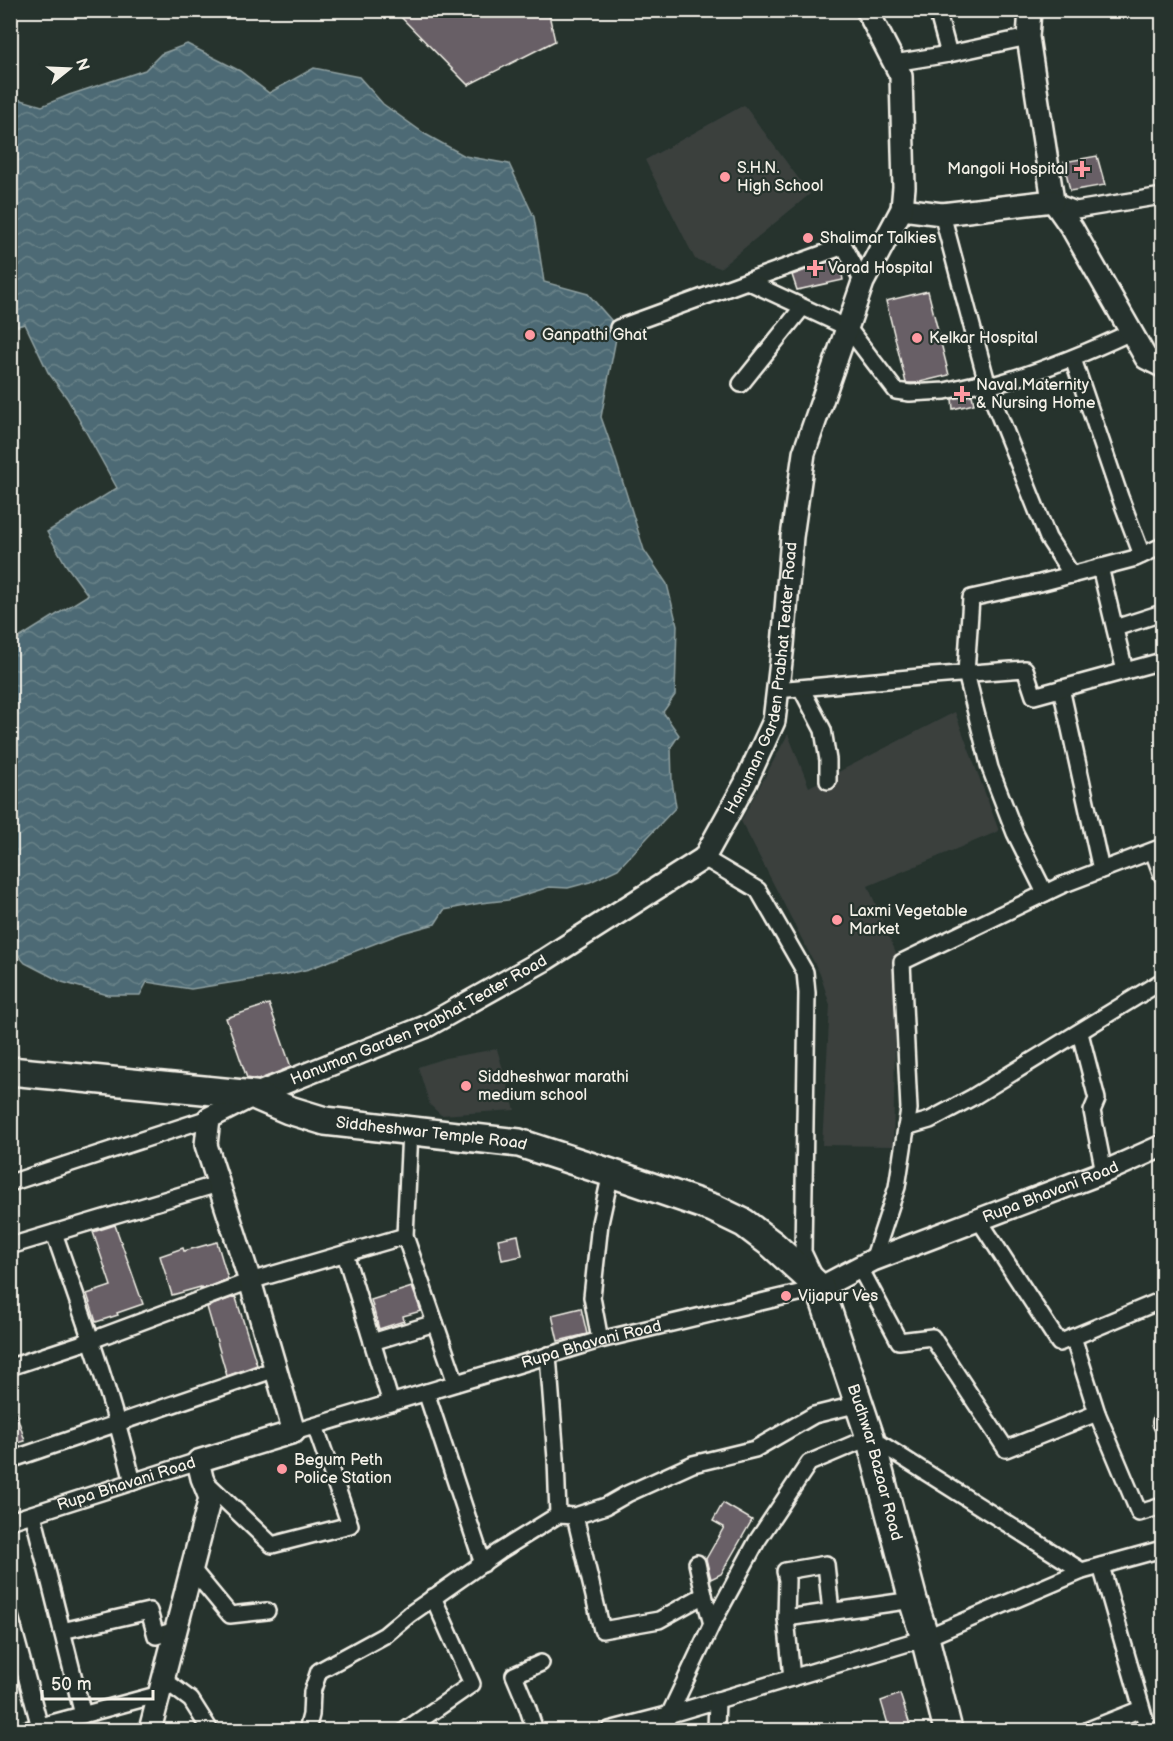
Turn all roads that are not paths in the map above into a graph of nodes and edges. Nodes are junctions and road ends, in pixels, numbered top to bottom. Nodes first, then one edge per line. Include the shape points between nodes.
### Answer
1 (867, 10) edge
2 (937, 10) edge
3 (1030, 10) edge
4 (1028, 37) junction
5 (949, 54) junction
6 (894, 63) junction
7 (1162, 196) edge
8 (1053, 201) junction
9 (902, 209) junction
10 (942, 214) junction
11 (747, 281) junction
12 (863, 282) junction
13 (802, 308) junction
14 (618, 328) dead end
15 (848, 328) junction
16 (1131, 332) junction
17 (1073, 359) junction
18 (1162, 366) edge
19 (741, 384) dead end
20 (988, 384) junction
21 (1162, 546) edge
22 (1142, 555) junction
23 (1100, 567) junction
24 (1072, 575) junction
25 (1162, 613) edge
26 (1115, 628) junction
27 (1162, 661) edge
28 (1125, 671) junction
29 (966, 673) junction
30 (801, 688) junction
31 (1061, 688) junction
32 (777, 690) junction
33 (828, 781) dead end
34 (1158, 849) edge
35 (704, 858) junction
36 (1101, 870) junction
37 (1162, 875) edge
38 (1045, 893) junction
39 (1162, 981) edge
40 (1080, 1033) junction
41 (10, 1071) edge
42 (254, 1095) junction
43 (209, 1118) junction
44 (906, 1127) junction
45 (410, 1131) junction
46 (1162, 1146) edge
47 (1104, 1172) junction
48 (611, 1173) junction
49 (10, 1183) edge
50 (218, 1184) junction
51 (979, 1220) junction
52 (54, 1233) junction
53 (405, 1236) junction
54 (10, 1246) edge
55 (345, 1254) junction
56 (866, 1264) junction
57 (250, 1281) junction
58 (820, 1288) junction
59 (1162, 1300) edge
60 (435, 1323) junction
61 (1072, 1337) junction
62 (92, 1340) junction
63 (600, 1340) junction
64 (372, 1342) junction
65 (548, 1355) junction
66 (10, 1367) edge
67 (276, 1369) junction
68 (456, 1383) junction
69 (426, 1392) junction
70 (391, 1403) junction
71 (859, 1404) junction
72 (1097, 1413) junction
73 (1162, 1419) edge
74 (118, 1423) junction
75 (1162, 1425) edge
76 (315, 1426) junction
77 (294, 1432) junction
78 (870, 1437) junction
79 (10, 1460) edge
80 (200, 1470) junction
81 (133, 1482) junction
82 (1162, 1506) edge
83 (33, 1514) junction
84 (558, 1515) junction
85 (575, 1516) junction
86 (10, 1521) edge
87 (1162, 1549) edge
88 (697, 1563) dead end
89 (483, 1564) junction
90 (1101, 1566) junction
91 (192, 1569) junction
92 (1082, 1571) junction
93 (704, 1595) junction
94 (433, 1598) junction
95 (913, 1600) junction
96 (267, 1611) dead end
97 (831, 1612) junction
98 (10, 1617) edge
99 (786, 1618) junction
100 (712, 1624) junction
101 (176, 1630) junction
102 (62, 1631) junction
103 (925, 1638) junction
104 (540, 1663) dead end
105 (792, 1678) junction
106 (161, 1686) junction
107 (717, 1700) junction
108 (1141, 1709) junction
109 (671, 1714) junction
110 (83, 1715) junction
111 (33, 1729) edge
112 (150, 1731) edge
113 (210, 1731) edge
114 (307, 1731) edge
115 (406, 1731) edge
116 (535, 1731) edge
117 (609, 1731) edge
118 (662, 1731) edge
119 (668, 1731) edge
120 (716, 1731) edge
121 (948, 1731) edge
122 (1088, 1731) edge
123 (1148, 1731) edge

1 - 6 street, Hanuman Garden Prabhat Teater Road
2 - 5 street
3 - 4 street
4 - 5 street
4 - 8 street
5 - 6 street
6 - 9 street, Hanuman Garden Prabhat Teater Road via 901,76
7 - 8 street via 1076,210
8 - 10 street
8 - 16 street
9 - 10 street
9 - 12 street, Hanuman Garden Prabhat Teater Road
10 - 20 street
11 - 12 street via 844,246
11 - 13 street
11 - 14 street
12 - 15 street, Hanuman Garden Prabhat Teater Road
13 - 15 street
13 - 19 street
15 - 20 street via 896,391 945,391
15 - 32 street, Hanuman Garden Prabhat Teater Road via 804,453
16 - 17 street
16 - 18 street via 1146,358
17 - 20 street via 1014,380
17 - 22 street
20 - 24 street via 1048,538
21 - 22 street
22 - 23 street
23 - 24 street
23 - 26 street
24 - 29 street via 971,598
25 - 26 street
26 - 28 street
27 - 28 street
28 - 31 street
29 - 30 street
29 - 31 street via 1025,669 1034,696
29 - 38 street via 990,768 1015,833
30 - 32 street
30 - 33 street via 823,730
31 - 36 street
32 - 35 street, Hanuman Garden Prabhat Teater Road via 774,722
34 - 36 street
34 - 37 street
35 - 42 street, Hanuman Garden Prabhat Teater Road via 546,959 425,1027
35 - 58 street via 758,890 805,972 803,1252
36 - 38 street
38 - 44 street via 902,963 909,1109
39 - 40 street
40 - 44 street via 973,1098 930,1120
40 - 47 street via 1097,1099 1092,1111
41 - 42 highway, Siddheshwar Temple Road
42 - 43 street, Hanuman Garden Prabhat Teater Road
42 - 45 highway, Siddheshwar Temple Road via 325,1122
43 - 49 street
43 - 50 street via 206,1145
44 - 56 street via 897,1187
45 - 48 highway, Siddheshwar Temple Road via 519,1143
45 - 53 street
46 - 47 street, Rupa Bhavani Road
47 - 51 street, Rupa Bhavani Road
48 - 58 highway, Siddheshwar Temple Road via 713,1208 744,1223
48 - 63 street via 600,1222 592,1297
50 - 52 street
50 - 57 street
51 - 56 street, Rupa Bhavani Road
51 - 61 street via 1059,1342
52 - 54 street
52 - 62 street
53 - 55 street
53 - 60 street
55 - 57 street
55 - 64 street
56 - 58 street, Rupa Bhavani Road
56 - 72 street via 899,1341 932,1337 1006,1449
57 - 62 street
57 - 67 street
58 - 63 street, Rupa Bhavani Road
58 - 71 highway, Budhwar Bazaar Road
59 - 61 street
60 - 64 street
60 - 68 street
61 - 72 street
62 - 66 street
62 - 74 street
63 - 65 street, Rupa Bhavani Road
64 - 70 street
65 - 68 street, Rupa Bhavani Road
65 - 84 street
67 - 74 street
67 - 77 street
68 - 69 street, Rupa Bhavani Road
69 - 70 street, Rupa Bhavani Road
69 - 89 street
70 - 76 street, Rupa Bhavani Road
71 - 78 highway, Budhwar Bazaar Road
71 - 85 street via 814,1415 755,1449 693,1464 606,1506
72 - 82 street via 1139,1513
73 - 75 street
74 - 79 street
74 - 81 street
76 - 77 street, Rupa Bhavani Road
76 - 80 street via 350,1525 272,1545
77 - 80 street, Rupa Bhavani Road
78 - 92 street
78 - 95 highway, Budhwar Bazaar Road
78 - 100 street via 809,1463 757,1541
80 - 81 street, Rupa Bhavani Road
80 - 91 street via 210,1498
81 - 83 street, Rupa Bhavani Road
83 - 86 street, Rupa Bhavani Road
83 - 102 street
84 - 85 street
84 - 89 street
85 - 93 street via 602,1630 659,1620
87 - 90 street
88 - 93 street
89 - 94 street
90 - 92 street
90 - 108 street
91 - 96 street via 230,1615
91 - 101 street
92 - 103 street
93 - 100 street
94 - 114 street via 385,1635 319,1671
94 - 115 street via 472,1684
95 - 97 street
95 - 103 highway, Budhwar Bazaar Road
97 - 99 street
97 - 99 street via 826,1564 785,1570
98 - 111 street
99 - 105 street
100 - 109 street
101 - 102 street via 156,1636 149,1611
101 - 106 street
102 - 110 street
103 - 105 street
103 - 121 highway, Budhwar Bazaar Road
104 - 116 street via 514,1675
105 - 107 street
106 - 110 street
106 - 112 street
106 - 113 street via 190,1700
107 - 109 street
107 - 120 street
108 - 122 street
108 - 123 street
109 - 117 street
109 - 118 street
109 - 119 street
110 - 111 street

